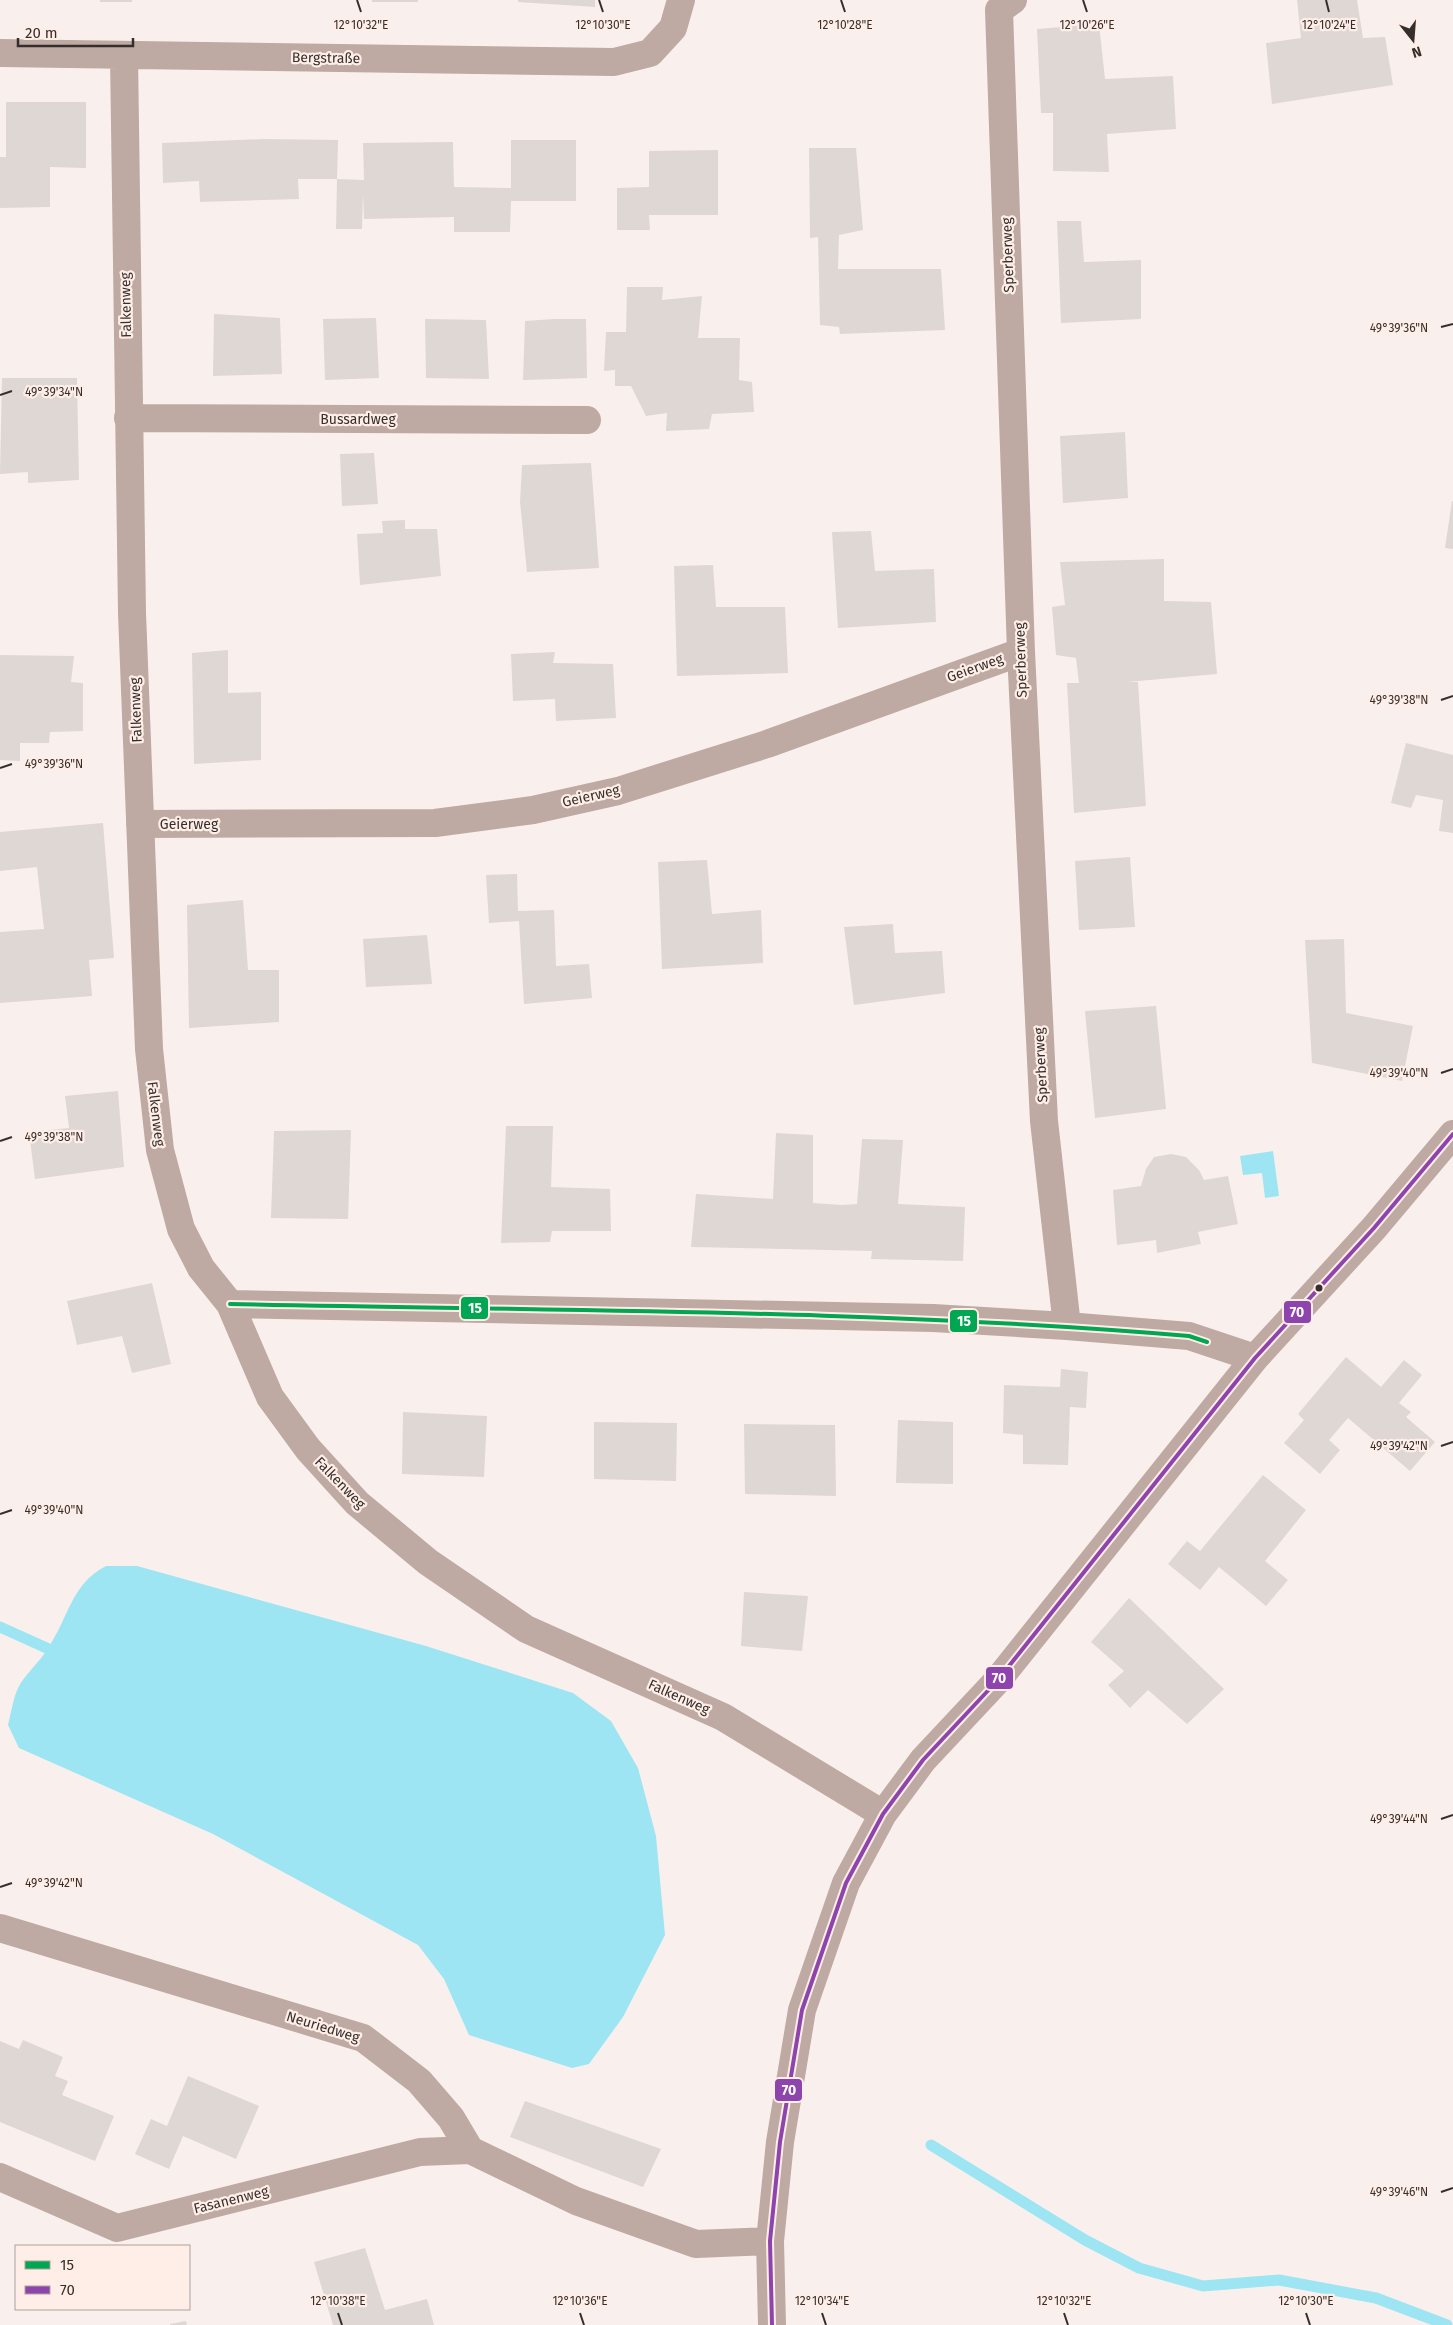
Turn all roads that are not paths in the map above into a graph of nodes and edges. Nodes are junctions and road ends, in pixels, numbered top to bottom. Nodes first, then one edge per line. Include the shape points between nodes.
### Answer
1 (681, 0) edge
2 (1013, 0) edge
3 (0, 53) edge
4 (124, 55) junction
5 (128, 418) junction
6 (588, 420) dead end
7 (1021, 652) junction
8 (140, 824) junction
9 (1453, 1134) edge
10 (230, 1304) junction
11 (1067, 1326) junction
12 (1256, 1358) junction
13 (883, 1814) junction
14 (0, 1928) edge
15 (470, 2150) junction
16 (0, 2176) edge
17 (770, 2241) junction
18 (772, 2325) edge

1 - 4 street, Bergstraße via 673,28 650,53 614,62
2 - 7 street, Sperberweg via 999,10
3 - 4 street, Bergstraße
4 - 5 street, Falkenweg
5 - 6 street, Bussardweg
5 - 8 street, Falkenweg
7 - 8 street, Geierweg via 767,744 618,791 533,810 435,823
7 - 11 street, Sperberweg via 1044,1121
8 - 10 street, Falkenweg via 149,1048 160,1150 181,1229 200,1268
9 - 12 street via 1374,1228
10 - 11 street via 933,1318
10 - 13 street, Falkenweg via 270,1397 308,1449 357,1503 428,1562 526,1629 724,1717
11 - 12 street via 1190,1336
12 - 13 street via 997,1681 924,1760
13 - 17 street via 846,1883 802,2010 780,2142
14 - 15 street, Neuriedweg via 363,2038 419,2081 451,2118
15 - 16 street, Fasanenweg via 420,2152 117,2228
15 - 17 street via 576,2201 696,2244
17 - 18 street

